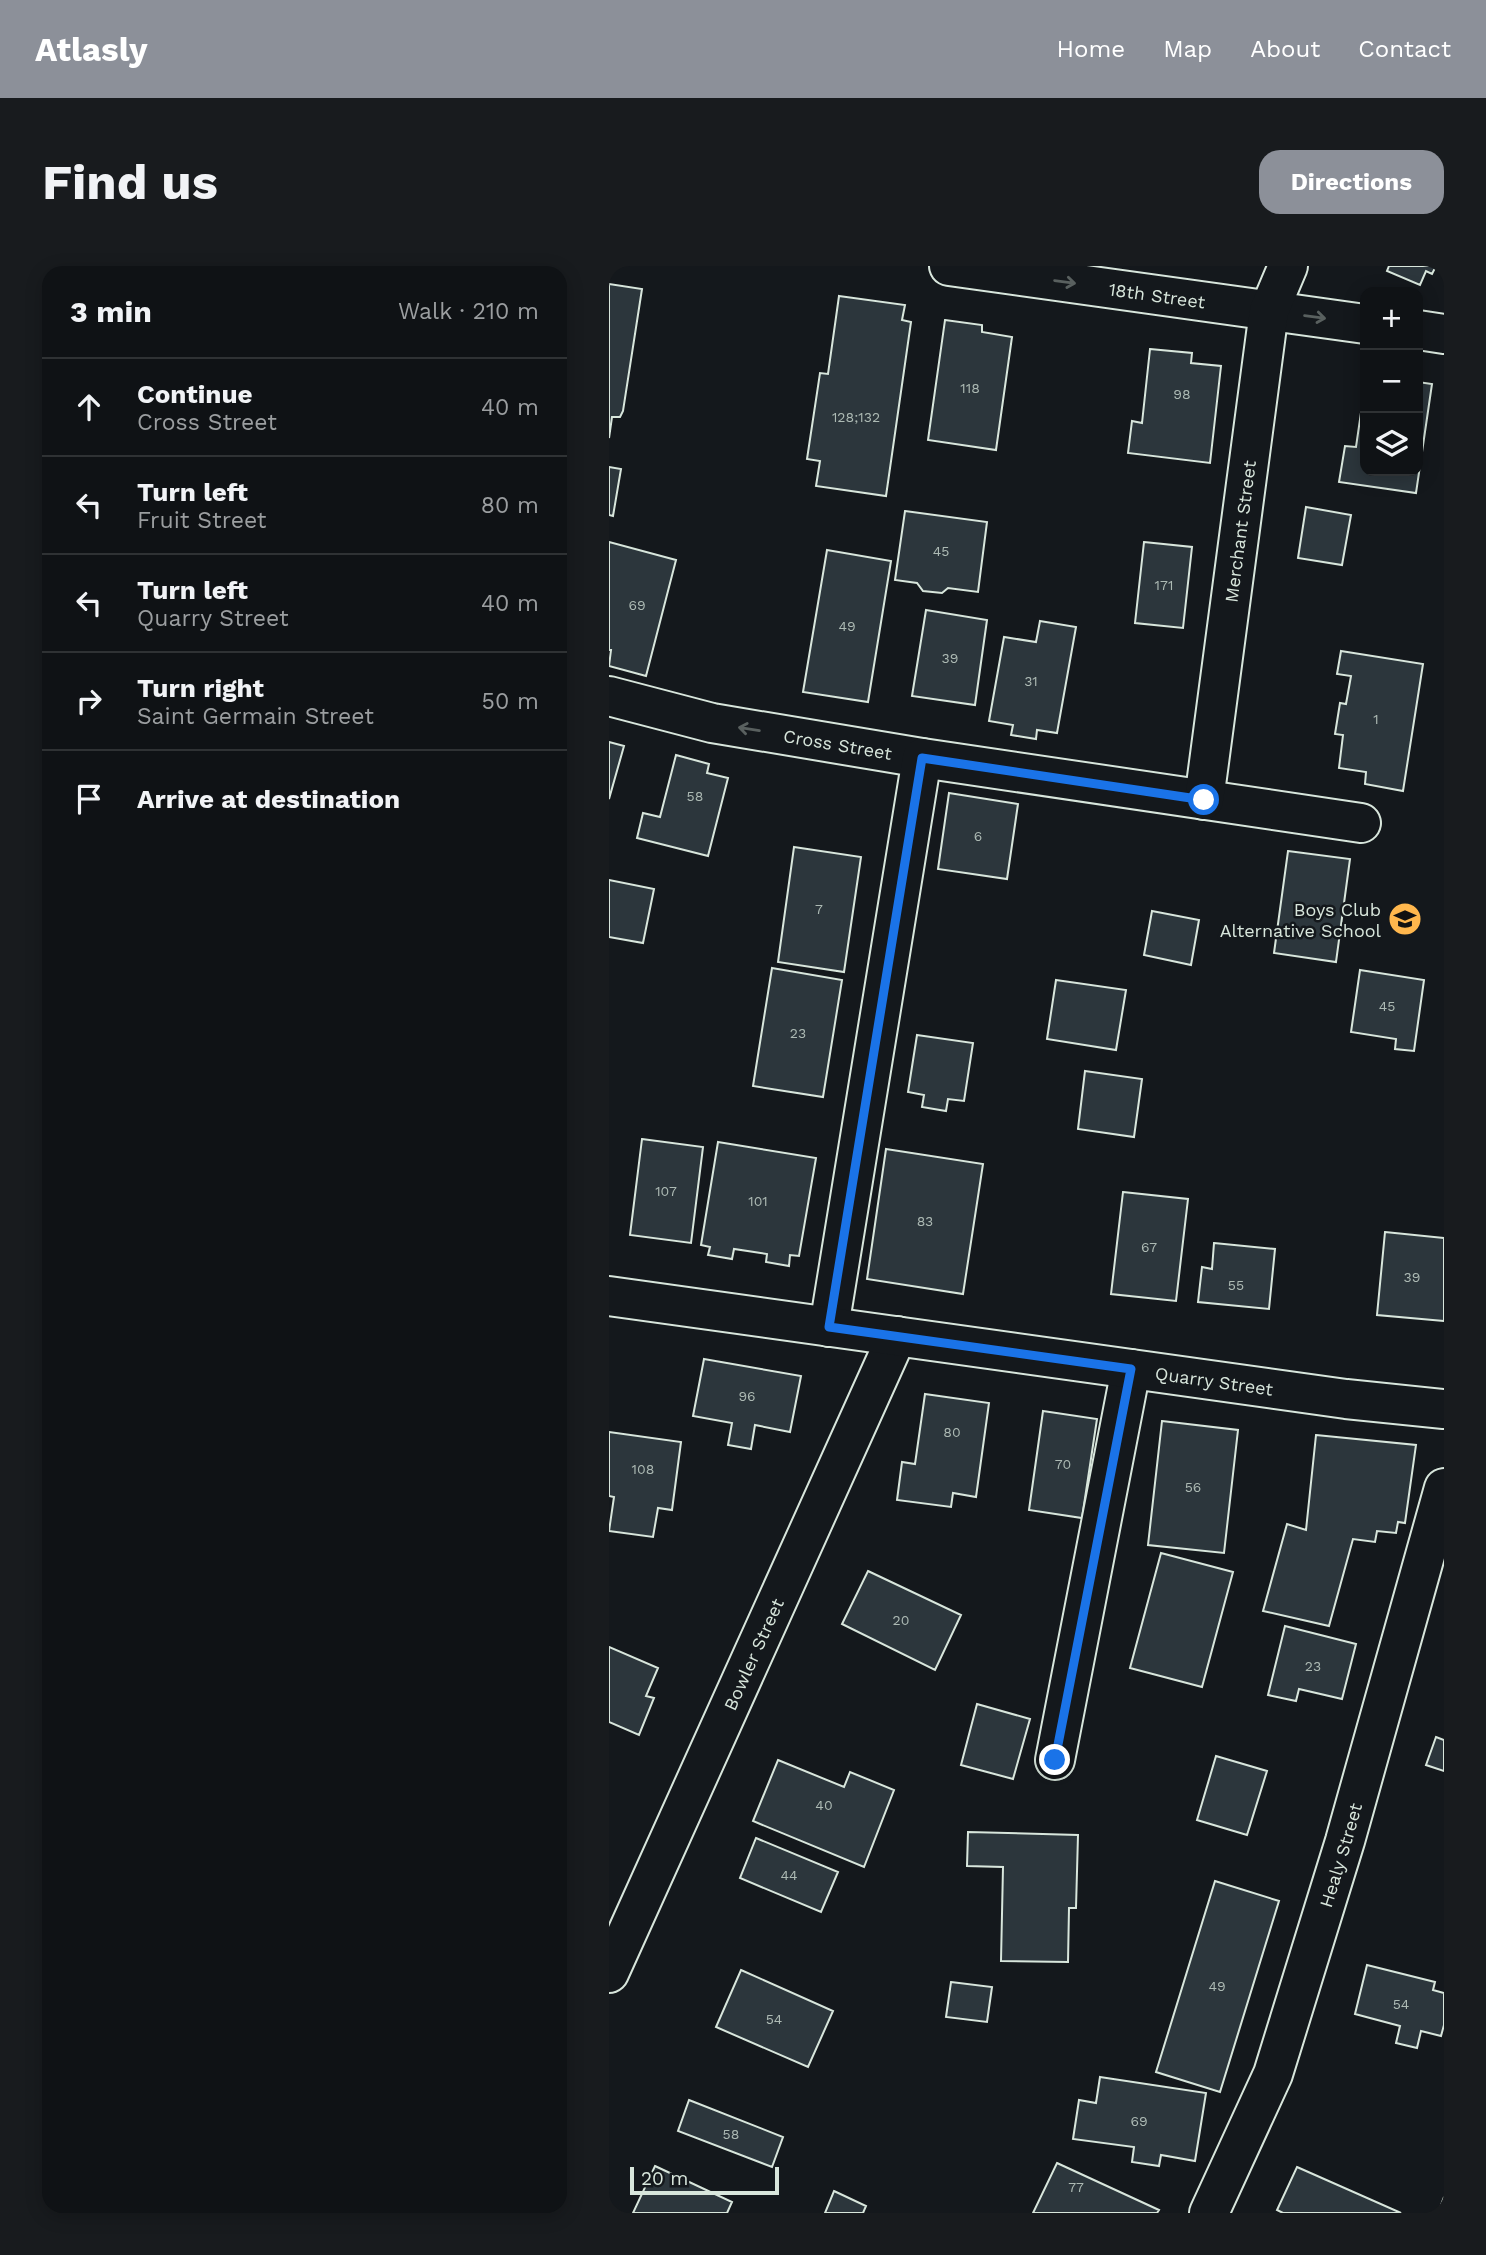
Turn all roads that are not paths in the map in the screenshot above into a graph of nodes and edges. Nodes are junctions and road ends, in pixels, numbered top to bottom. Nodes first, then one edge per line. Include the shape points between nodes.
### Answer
1 (949, 266) edge
2 (1288, 266) edge
3 (1269, 311) junction
4 (1360, 323) edge
5 (1423, 331) edge
6 (1444, 334) edge
7 (609, 696) edge
8 (922, 758) junction
9 (1204, 800) junction
10 (1361, 823) dead end
11 (609, 1296) edge
12 (829, 1327) junction
13 (897, 1336) junction
14 (1131, 1369) junction
15 (1444, 1409) edge
16 (1444, 1488) edge
17 (1055, 1760) dead end
18 (609, 1973) edge
19 (1209, 2213) edge

1 -> 3 street, 18th Street
2 - 3 street, Merchant Street
3 -> 4 street, 18th Street
3 - 9 street, Merchant Street
5 - 6 street
8 -> 7 street, Cross Street via 712,723
8 - 9 street, Cross Street
8 - 12 street
9 - 10 street, Cross Street
11 - 12 street, Quarry Street
12 - 13 street, Quarry Street
13 - 14 street, Quarry Street
13 - 18 street, Bowler Street
14 - 15 street, Quarry Street
14 - 17 street
16 - 19 street, Healy Street via 1345,1841 1273,2074

